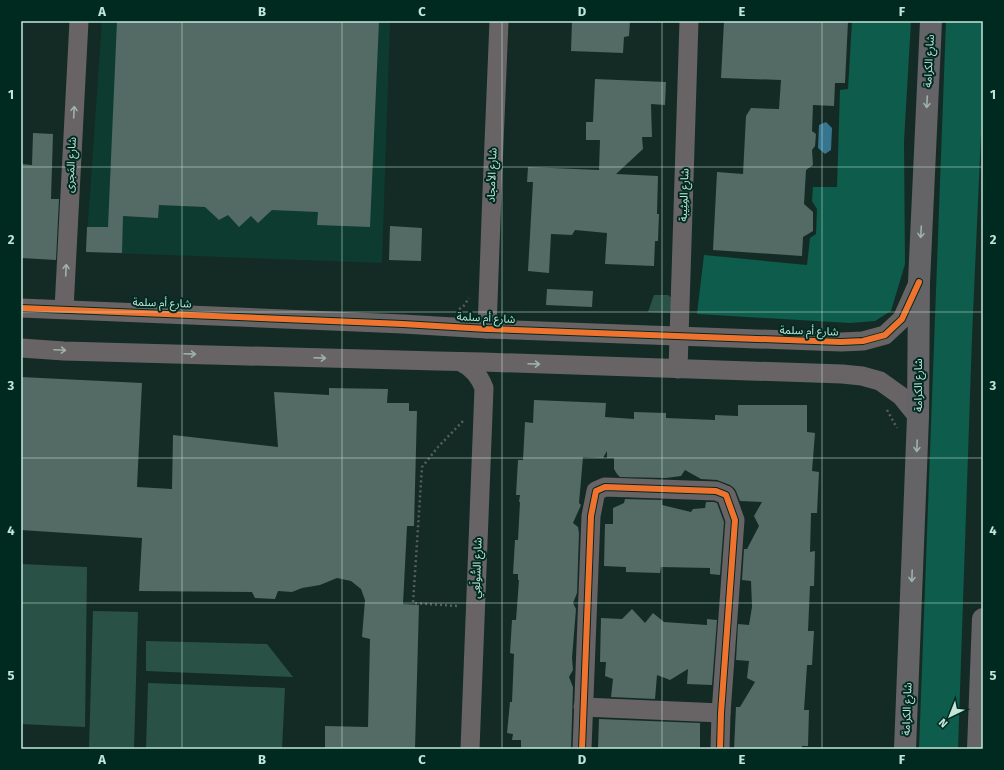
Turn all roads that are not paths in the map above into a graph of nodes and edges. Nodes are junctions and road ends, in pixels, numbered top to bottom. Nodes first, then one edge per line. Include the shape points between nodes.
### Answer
1 (79, 21) edge
2 (499, 21) edge
3 (689, 21) edge
4 (931, 21) edge
5 (919, 282) junction
6 (21, 308) edge
7 (64, 309) junction
8 (487, 328) junction
9 (679, 336) junction
10 (21, 348) edge
11 (461, 362) junction
12 (513, 363) junction
13 (678, 368) junction
14 (484, 388) junction
15 (918, 417) junction
16 (983, 619) edge
17 (583, 707) junction
18 (721, 713) junction
19 (470, 749) edge
20 (582, 749) edge
21 (720, 749) edge
22 (905, 749) edge
23 (978, 749) edge

7 -> 1 street, شارع المَجرى
2 - 8 street, شارع الأمجاد
3 - 9 street, شارع المِثِيبة
4 -> 5 main road, شارع الكرامة
5 - 9 street, شارع أم سلمة via 902,319 885,335 863,341
5 - 15 main road, شارع الكرامة
6 - 7 street, شارع أم سلمة
7 - 8 street, شارع أم سلمة
8 - 9 street, شارع أم سلمة
9 - 13 street, شارع المِثِيبة
10 -> 11 street
11 - 12 street
11 - 14 street via 478,375
12 -> 13 street
12 - 14 street via 492,378
13 - 15 street via 862,376 880,381 900,396
14 - 19 street, شارع السُّولَعِي
15 -> 22 main road, شارع الكرامة
16 - 23 main road
17 - 18 street
17 - 18 street via 591,516 596,491 605,487 716,491 726,495 735,520
17 - 20 street
18 - 21 street

